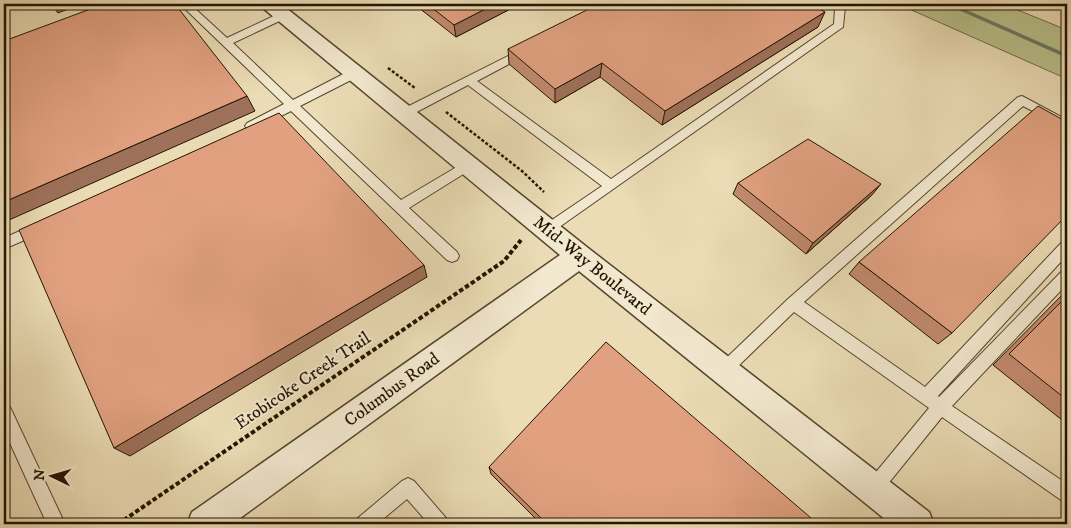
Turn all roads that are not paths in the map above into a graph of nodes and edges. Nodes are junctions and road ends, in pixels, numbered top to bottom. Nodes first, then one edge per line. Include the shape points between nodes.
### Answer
1 (185, 4) edge
2 (832, 4) edge
3 (277, 9) edge
4 (226, 42) junction
5 (530, 48) edge
6 (355, 73) junction
7 (469, 80) junction
8 (293, 106) junction
9 (404, 113) junction
10 (1067, 125) edge
11 (241, 131) edge
12 (469, 165) junction
13 (610, 185) junction
14 (400, 207) junction
15 (48, 223) edge
16 (548, 230) junction
17 (4, 244) edge
18 (1067, 246) edge
19 (452, 256) dead end
20 (579, 256) junction
21 (1067, 275) edge
22 (793, 303) junction
23 (724, 370) junction
24 (933, 402) junction
25 (4, 413) edge
26 (873, 490) junction
27 (1067, 494) edge
28 (56, 524) edge
29 (204, 524) edge
30 (364, 524) edge
31 (440, 524) edge
32 (917, 524) edge

1 - 4 lane
2 - 13 lane via 840,8 839,25
3 - 4 lane
3 - 6 street, Mid-Way Boulevard
4 - 8 lane
5 - 7 lane
6 - 8 lane
6 - 9 street, Mid-Way Boulevard
7 - 9 lane
7 - 13 lane
8 - 11 lane
8 - 14 lane
9 - 12 street, Mid-Way Boulevard
10 - 22 lane via 1022,100
12 - 14 lane
12 - 16 street, Mid-Way Boulevard
13 - 16 lane
14 - 19 lane
15 - 17 lane
16 - 20 street, Mid-Way Boulevard
18 - 24 lane
20 - 23 street, Mid-Way Boulevard
20 - 29 street, Columbus Road
21 - 24 lane
22 - 23 lane
22 - 24 lane
23 - 26 street, Mid-Way Boulevard
24 - 26 lane
24 - 27 lane
25 - 28 lane
26 - 32 street, Mid-Way Boulevard
30 - 31 lane via 408,487

